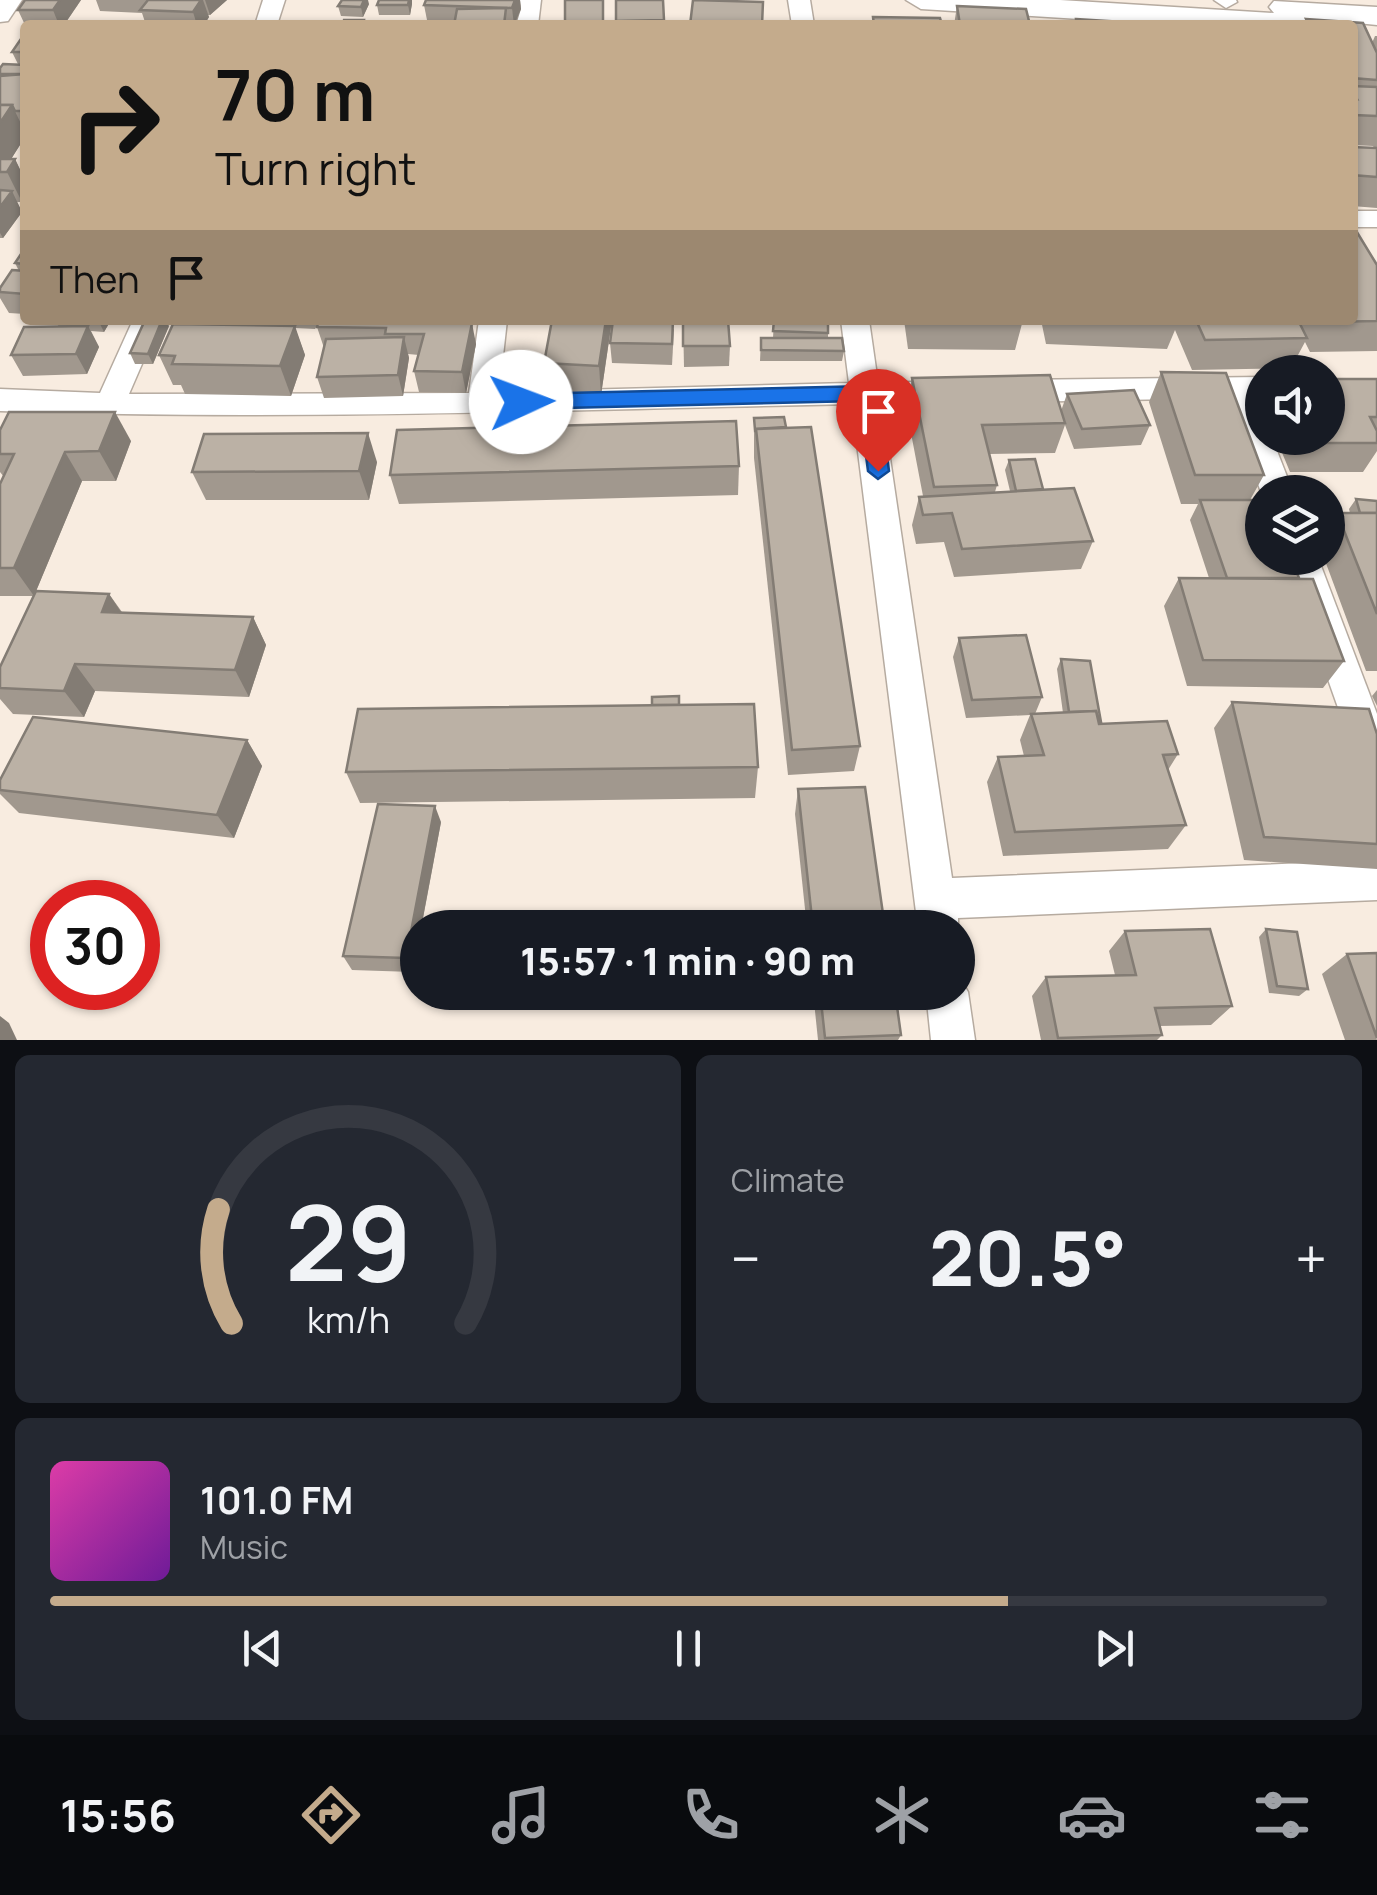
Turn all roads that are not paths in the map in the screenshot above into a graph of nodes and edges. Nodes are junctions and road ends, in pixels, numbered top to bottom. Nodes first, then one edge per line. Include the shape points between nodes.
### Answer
1 (12, 0) edge
2 (921, 0) edge
3 (1217, 1) edge
4 (0, 16) edge
5 (1377, 16) edge
6 (1236, 20) edge
7 (145, 325) edge
8 (491, 325) edge
9 (856, 325) edge
10 (1245, 388) edge
11 (868, 393) junction
12 (0, 400) edge
13 (483, 403) junction
14 (109, 406) junction
15 (1307, 575) edge
16 (1377, 764) edge
17 (1377, 880) edge
18 (937, 910) edge
19 (975, 910) edge
20 (950, 1010) edge
21 (954, 1040) edge

1 - 4 street
2 - 6 main road
3 - 5 main road
7 - 14 street
8 - 13 street
9 - 11 street
10 - 11 street
11 - 13 street
11 - 18 street
12 - 14 street
13 - 14 street
15 - 16 street
17 - 19 street
20 - 21 street

